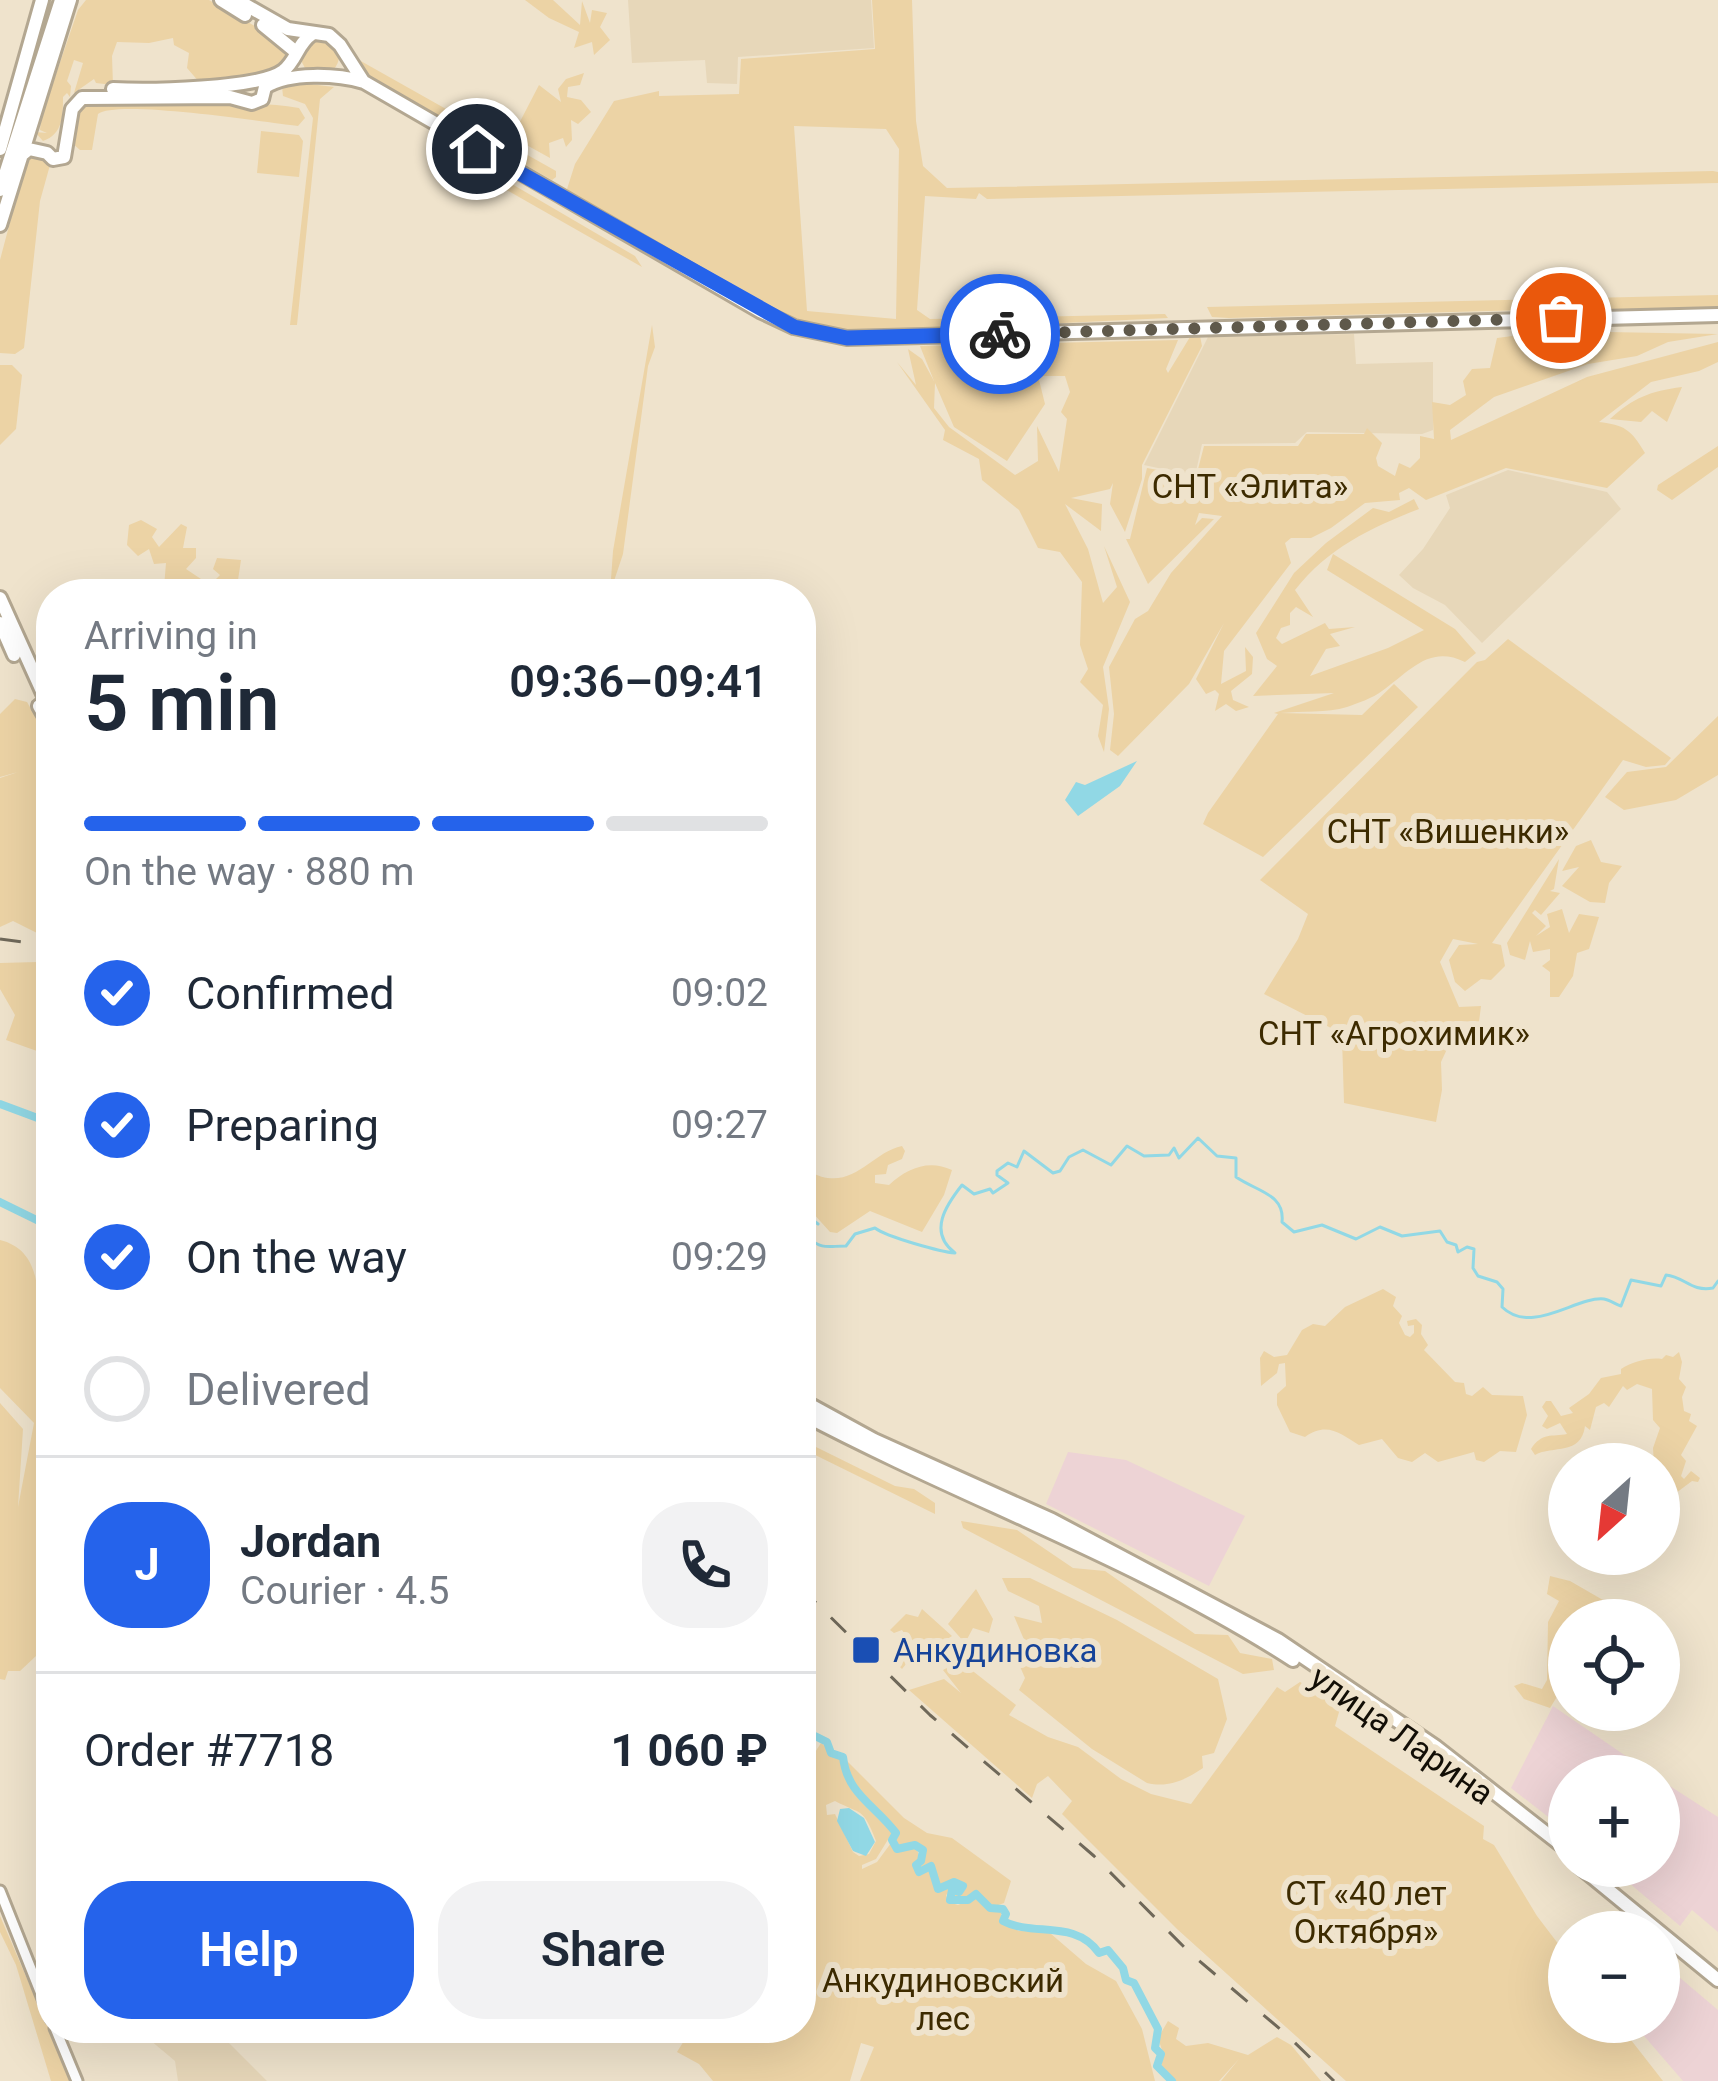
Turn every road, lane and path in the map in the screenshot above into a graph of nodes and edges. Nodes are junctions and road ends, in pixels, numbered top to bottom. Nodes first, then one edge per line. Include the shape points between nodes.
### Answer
1 (42, 0) edge
2 (61, 0) edge
3 (70, 0) edge
4 (220, 0) edge
5 (237, 0) edge
6 (312, 34) junction
7 (343, 53) junction
8 (296, 55) junction
9 (320, 79) junction
10 (255, 82) junction
11 (364, 82) junction
12 (245, 100) junction
13 (28, 125) junction
14 (53, 145) junction
15 (0, 148) edge
16 (18, 158) junction
17 (0, 190) edge
18 (0, 225) edge
19 (1718, 315) edge
20 (0, 598) edge
21 (0, 623) edge
22 (36, 678) edge
23 (36, 697) edge
24 (816, 1408) edge
25 (816, 1421) edge
26 (1532, 1824) junction
27 (1548, 1837) edge
28 (1609, 1887) edge
29 (0, 1891) edge
30 (1718, 1977) edge
31 (36, 1981) edge
32 (61, 2043) edge
33 (76, 2081) edge

1 - 15 main road
2 - 17 main road
3 - 13 main road
4 - 8 main road via 276,33
5 - 6 main road
6 - 7 main road via 329,35
6 - 8 main road
7 - 9 main road via 337,73
7 - 11 main road
8 - 9 main road via 305,74
8 - 10 main road via 280,74
9 - 10 main road
9 - 11 main road
10 - 12 main road via 241,89
10 - 12 main road via 258,102
10 - 14 main road via 87,89 71,99
11 - 19 main road via 760,311 827,336
12 - 14 main road via 82,98
13 - 14 main road via 36,142
13 - 16 main road
14 - 16 main road
16 - 18 main road
20 - 22 main road
21 - 23 main road
24 - 26 main road via 1278,1640
25 - 26 main road, улица Ларина via 1228,1622
26 - 27 main road, улица Ларина
28 - 30 main road
29 - 31 street
32 - 33 street

